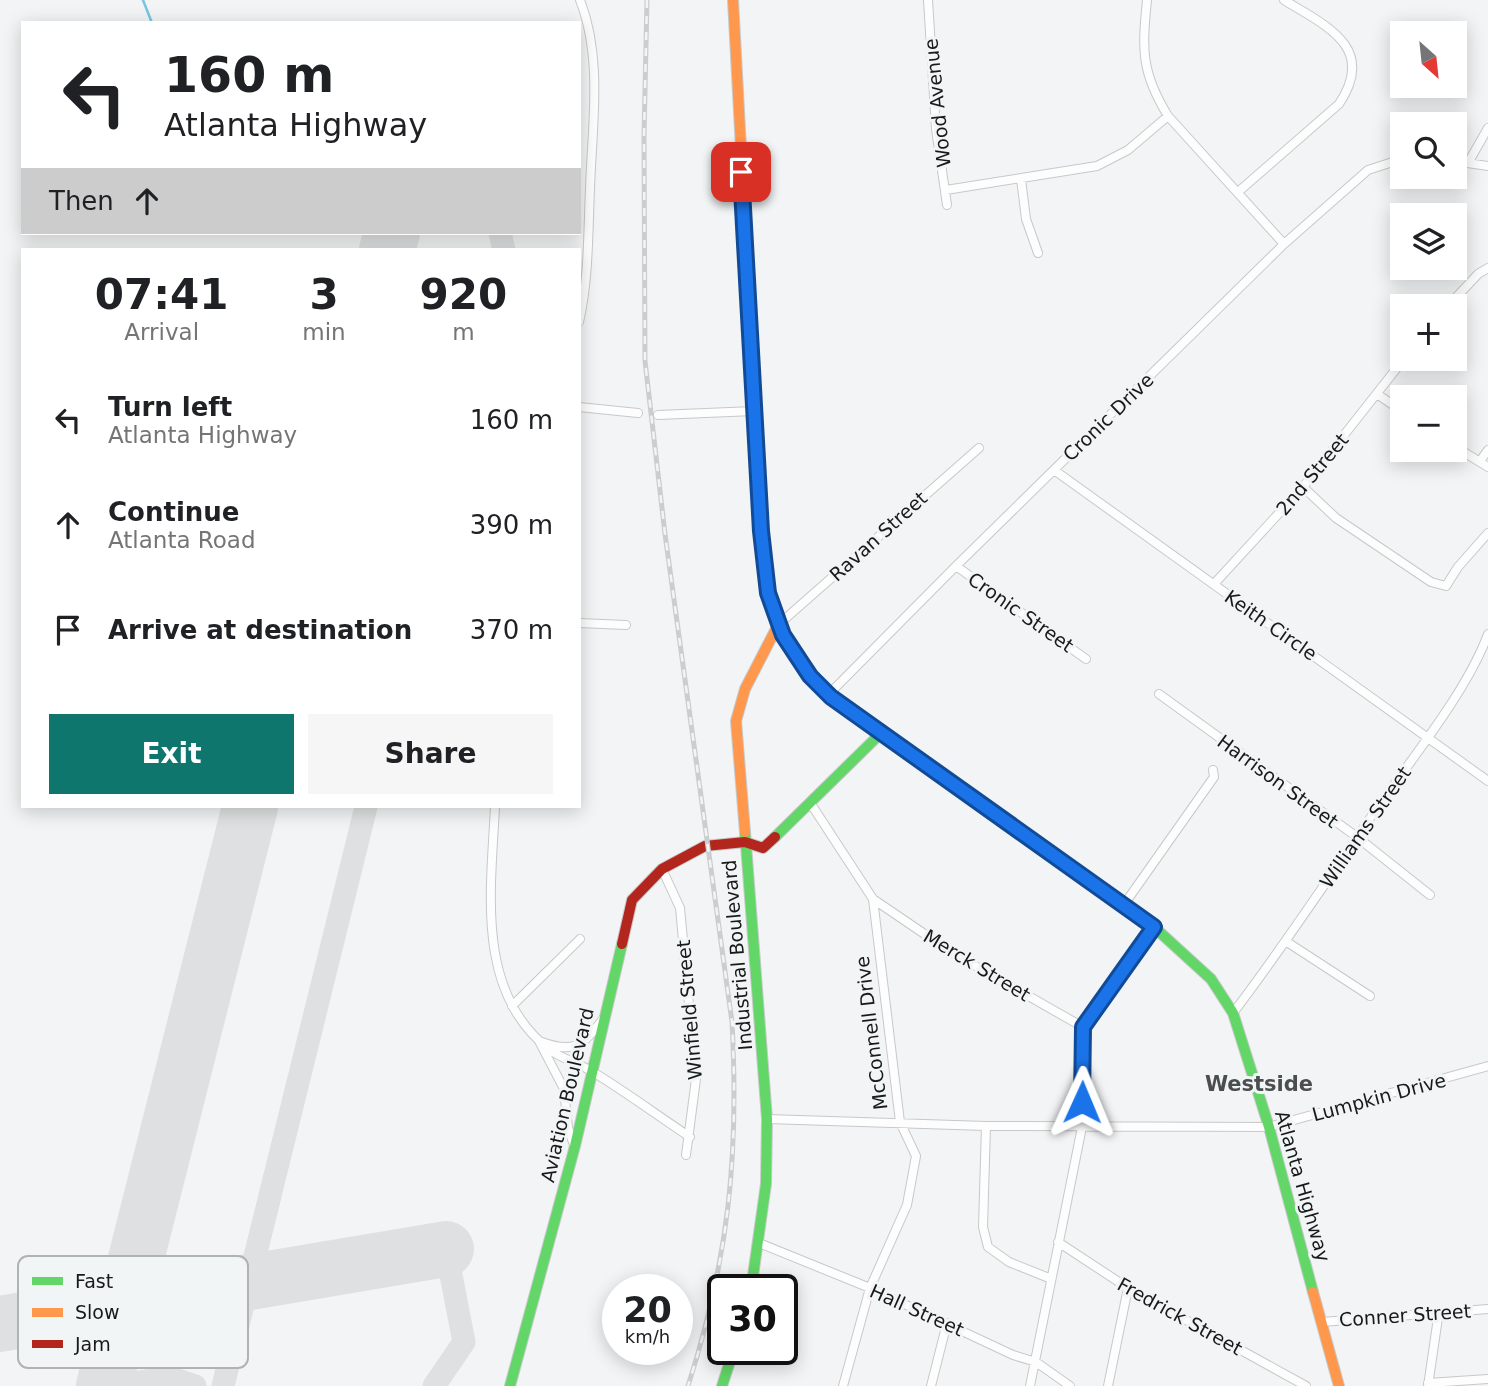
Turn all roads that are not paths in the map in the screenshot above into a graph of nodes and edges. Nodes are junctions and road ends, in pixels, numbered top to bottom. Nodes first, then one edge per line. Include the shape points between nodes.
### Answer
1 (580, 0) edge
2 (733, 0) edge
3 (928, 0) edge
4 (1147, 0) edge
5 (1284, 0) edge
6 (1168, 116) junction
7 (1488, 128) edge
8 (1390, 163) edge
9 (1468, 163) joint
10 (1488, 166) edge
11 (1021, 179) junction
12 (946, 190) junction
13 (1238, 192) junction
14 (947, 205) dead end
15 (1284, 244) junction
16 (1038, 253) dead end
17 (1488, 268) edge
18 (1459, 294) edge
19 (581, 308) edge
20 (1395, 371) edge
21 (1377, 394) junction
22 (1390, 403) edge
23 (581, 407) edge
24 (754, 411) junction
25 (638, 413) dead end
26 (658, 415) dead end
27 (979, 448) dead end
28 (1488, 450) edge
29 (1467, 454) edge
30 (1484, 464) edge
31 (1054, 470) junction
32 (1303, 487) junction
33 (1488, 533) edge
34 (956, 566) junction
35 (1214, 584) junction
36 (581, 623) edge
37 (626, 625) dead end
38 (778, 625) junction
39 (1488, 634) edge
40 (1485, 654) edge
41 (1086, 659) dead end
42 (1159, 694) dead end
43 (828, 695) junction
44 (880, 734) junction
45 (1428, 736) junction
46 (1213, 770) dead end
47 (1488, 781) edge
48 (811, 804) junction
49 (495, 808) edge
50 (1357, 837) junction
51 (745, 842) junction
52 (662, 869) junction
53 (1430, 895) dead end
54 (873, 899) junction
55 (1123, 906) junction
56 (1154, 927) junction
57 (580, 939) dead end
58 (1287, 942) junction
59 (1370, 996) dead end
60 (512, 1006) junction
61 (1233, 1013) junction
62 (603, 1019) junction
63 (1083, 1027) junction
64 (539, 1041) junction
65 (1488, 1066) edge
66 (590, 1070) junction
67 (767, 1119) junction
68 (900, 1122) junction
69 (986, 1126) junction
70 (1082, 1127) junction
71 (1269, 1127) junction
72 (690, 1137) junction
73 (575, 1146) junction
74 (686, 1156) dead end
75 (1058, 1242) junction
76 (759, 1243) junction
77 (754, 1274) edge
78 (1049, 1278) junction
79 (870, 1288) junction
80 (1128, 1288) junction
81 (1488, 1309) edge
82 (1439, 1311) junction
83 (1322, 1322) junction
84 (947, 1323) junction
85 (1036, 1362) junction
86 (729, 1365) edge
87 (1488, 1379) edge
88 (1428, 1385) edge
89 (510, 1386) edge
90 (722, 1386) edge
91 (843, 1386) edge
92 (931, 1386) edge
93 (1030, 1386) edge
94 (1070, 1386) edge
95 (1108, 1386) edge
96 (1306, 1386) edge
97 (1339, 1386) edge

1 - 19 street via 594,71 587,267
2 - 24 main road, Atlanta Highway
3 - 12 street, Wood Avenue via 936,129
4 - 6 street via 1144,66
5 - 13 street via 1344,40 1352,57 1349,89 1339,104
6 - 11 street via 1106,162
6 - 13 street
7 - 9 street
8 - 15 street, Cronic Drive via 1368,170
9 - 10 street
11 - 12 street
11 - 16 street via 1026,219
12 - 14 street, Wood Avenue
13 - 15 street
15 - 31 street, Cronic Drive
17 - 18 street
20 - 21 street, 2nd Street
21 - 22 street
21 - 32 street, 2nd Street
23 - 25 street
24 - 26 street
24 - 38 main road, Atlanta Highway via 761,531 768,593
27 - 38 street, Ravan Street
28 - 30 street
29 - 30 street
31 - 34 street, Cronic Drive
31 - 35 street, Keith Circle
32 - 33 street via 1336,518 1431,582 1446,586
32 - 35 street, 2nd Street
34 - 41 street, Cronic Street
34 - 43 street, Cronic Drive
35 - 45 street, Keith Circle
36 - 37 street
38 - 43 main road, Atlanta Highway via 810,676
38 - 51 main road, Industrial Boulevard via 746,689 736,721
39 - 40 street, Williams Street
40 - 45 street, Williams Street
42 - 50 street, Harrison Street
43 - 44 main road, Atlanta Highway
44 - 48 main road
44 - 55 main road, Atlanta Highway
45 - 47 street, Keith Circle
45 - 50 street, Williams Street
46 - 55 street via 1214,776
48 - 51 main road via 763,848
48 - 54 street, McConnell Drive
49 - 60 street via 492,945
50 - 53 street, Harrison Street
50 - 58 street, Williams Street
51 - 52 main road, Aviation Boulevard via 705,846
51 - 67 main road, Industrial Boulevard
52 - 62 main road, Aviation Boulevard via 632,900
52 - 72 street, Winfield Street via 680,908 696,1079
54 - 63 street, Merck Street via 951,952
54 - 68 street, McConnell Drive
55 - 56 main road, Atlanta Highway
56 - 61 main road, Atlanta Highway via 1200,966
56 - 63 street
57 - 60 street
58 - 59 street
58 - 61 street, Williams Street
60 - 64 street
61 - 71 main road, Atlanta Highway
62 - 64 street via 573,1048
62 - 66 main road, Aviation Boulevard
63 - 70 street
64 - 66 street via 560,1057
64 - 73 street via 564,1089
65 - 71 street, Lumpkin Drive
66 - 72 street
66 - 73 main road, Aviation Boulevard
67 - 68 street, Lumpkin Drive
67 - 76 main road, Industrial Boulevard
68 - 69 street, Lumpkin Drive
68 - 79 street, McConnell Drive via 916,1156 907,1205
69 - 70 street, Lumpkin Drive
69 - 78 street via 983,1227 988,1247 1009,1262
70 - 71 street, Lumpkin Drive
70 - 75 street
71 - 83 main road, Atlanta Highway
72 - 74 street, Winfield Street
73 - 89 main road, Aviation Boulevard
75 - 78 street
75 - 80 street, Fredrick Street
76 - 77 main road, Industrial Boulevard
76 - 79 street, Hall Street
78 - 85 street
79 - 84 street, Hall Street
79 - 91 street, McConnell Drive
80 - 95 street
80 - 96 street, Fredrick Street
81 - 82 street, Conner Street
82 - 83 street, Conner Street
82 - 88 street
83 - 97 main road, Atlanta Highway
84 - 85 street, Hall Street
84 - 92 street
85 - 93 street
85 - 94 street, Hall Street
86 - 90 main road
87 - 88 street

